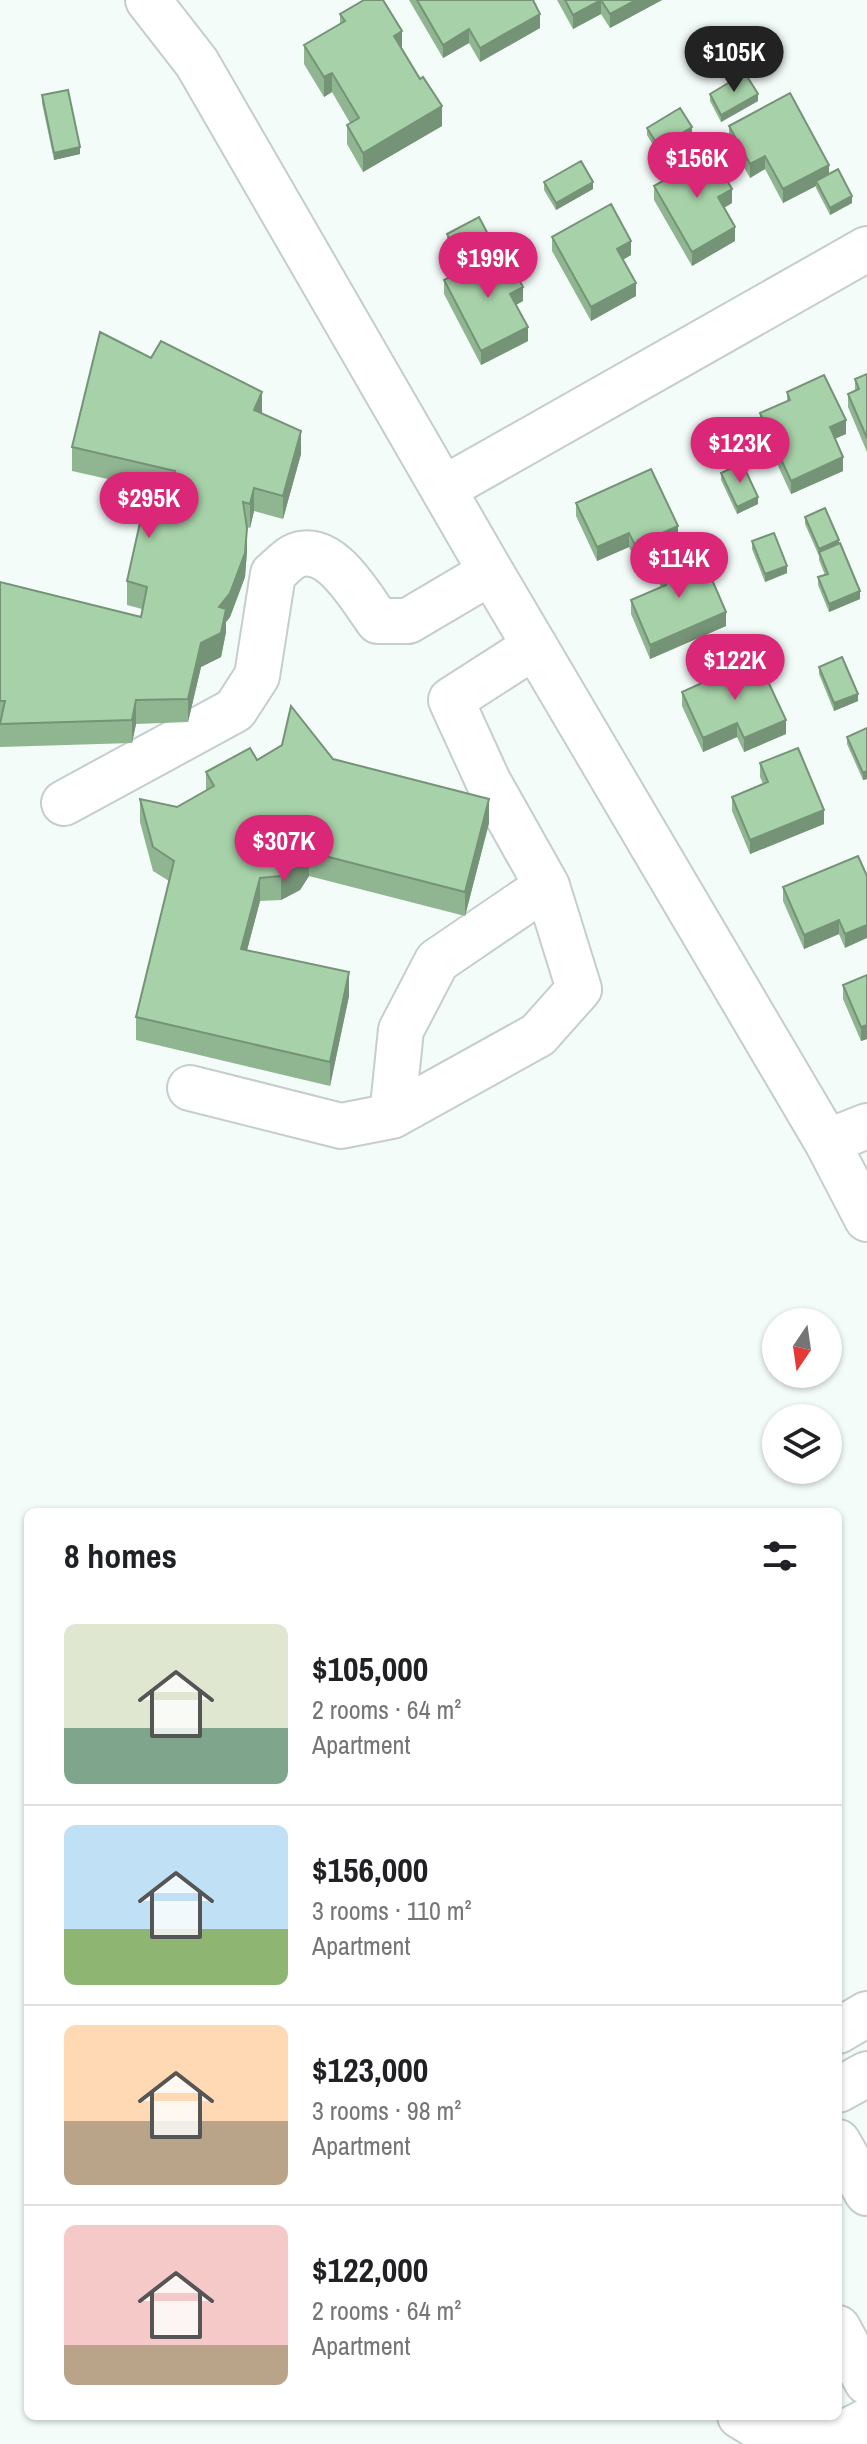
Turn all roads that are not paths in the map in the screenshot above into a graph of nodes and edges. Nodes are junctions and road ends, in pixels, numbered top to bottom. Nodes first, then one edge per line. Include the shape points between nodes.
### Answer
1 (148, 0) edge
2 (867, 249) edge
3 (443, 489) junction
4 (491, 572) junction
5 (535, 646) junction
6 (64, 803) dead end
7 (547, 886) junction
8 (190, 1088) dead end
9 (392, 1116) junction
10 (867, 1126) edge
11 (827, 1142) junction
12 (867, 1219) edge
13 (867, 2014) edge
14 (842, 2029) edge
15 (867, 2074) edge
16 (842, 2088) edge
17 (842, 2149) edge
18 (867, 2193) edge
19 (842, 2335) edge
20 (867, 2382) edge
21 (747, 2420) edge
22 (867, 2421) edge

1 - 3 street via 197,63
2 - 3 street
3 - 4 street
4 - 5 street
4 - 6 street via 408,621 378,621 337,566 315,554 295,556 273,574 257,676 235,710
5 - 7 street via 451,700 488,781
5 - 11 street
7 - 9 street via 437,961 401,1030
7 - 9 street via 579,989 538,1035
8 - 9 street via 341,1126
10 - 11 street
11 - 12 street
13 - 14 street
15 - 16 street
17 - 18 street
19 - 20 street
21 - 22 street via 783,2442 836,2437

